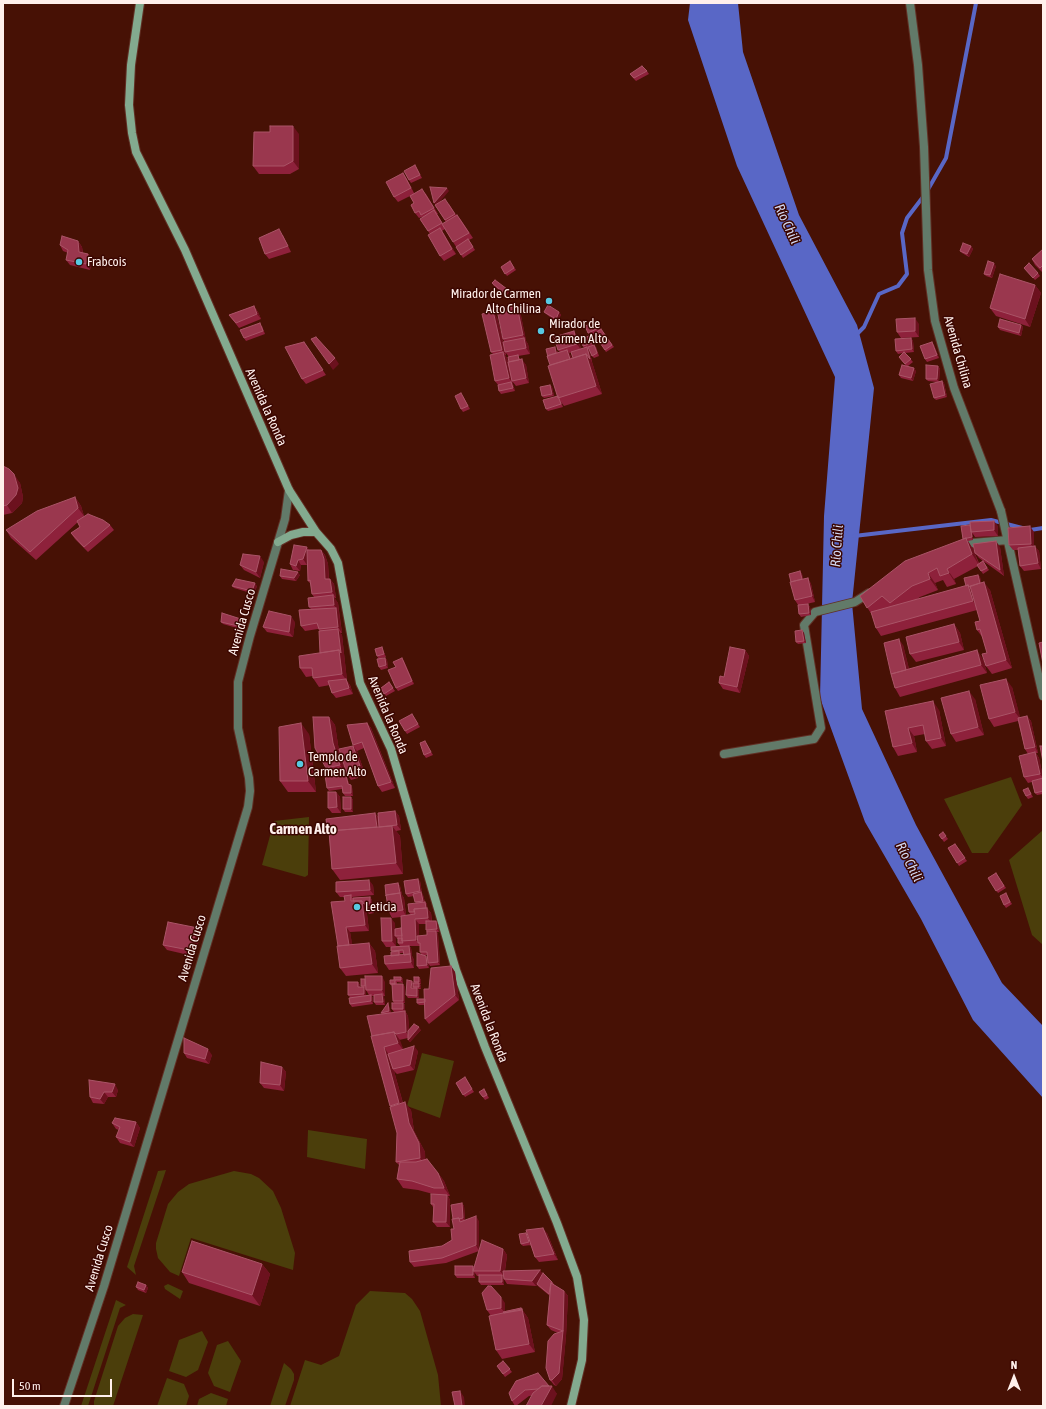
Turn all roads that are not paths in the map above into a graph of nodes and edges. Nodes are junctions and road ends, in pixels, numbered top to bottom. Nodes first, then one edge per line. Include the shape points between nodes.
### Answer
1 (140, 3) edge
2 (910, 3) edge
3 (289, 490) junction
4 (316, 532) junction
5 (1008, 540) junction
6 (278, 542) junction
7 (950, 550) edge
8 (875, 587) edge
9 (1043, 696) edge
10 (724, 754) dead end
11 (64, 1406) edge
12 (571, 1406) edge

1 - 3 main road, Avenida la Ronda via 131,66 129,105 136,152 185,250
2 - 5 street, Avenida Chilina via 918,65 928,270 935,321 954,388 1001,511
3 - 4 main road, Avenida la Ronda
3 - 6 street, Avenida Cusco via 285,519
4 - 6 main road via 291,535
4 - 12 main road, Avenida la Ronda via 331,549 338,563 360,683 391,748 456,970 558,1223 577,1277 584,1320 582,1360
5 - 7 street via 972,543
5 - 9 street, Avenida Chilina
6 - 11 street, Avenida Cusco via 238,682 238,728 249,778 248,807 104,1286
8 - 10 street via 864,598 855,602 815,612 804,625 821,728 814,739

